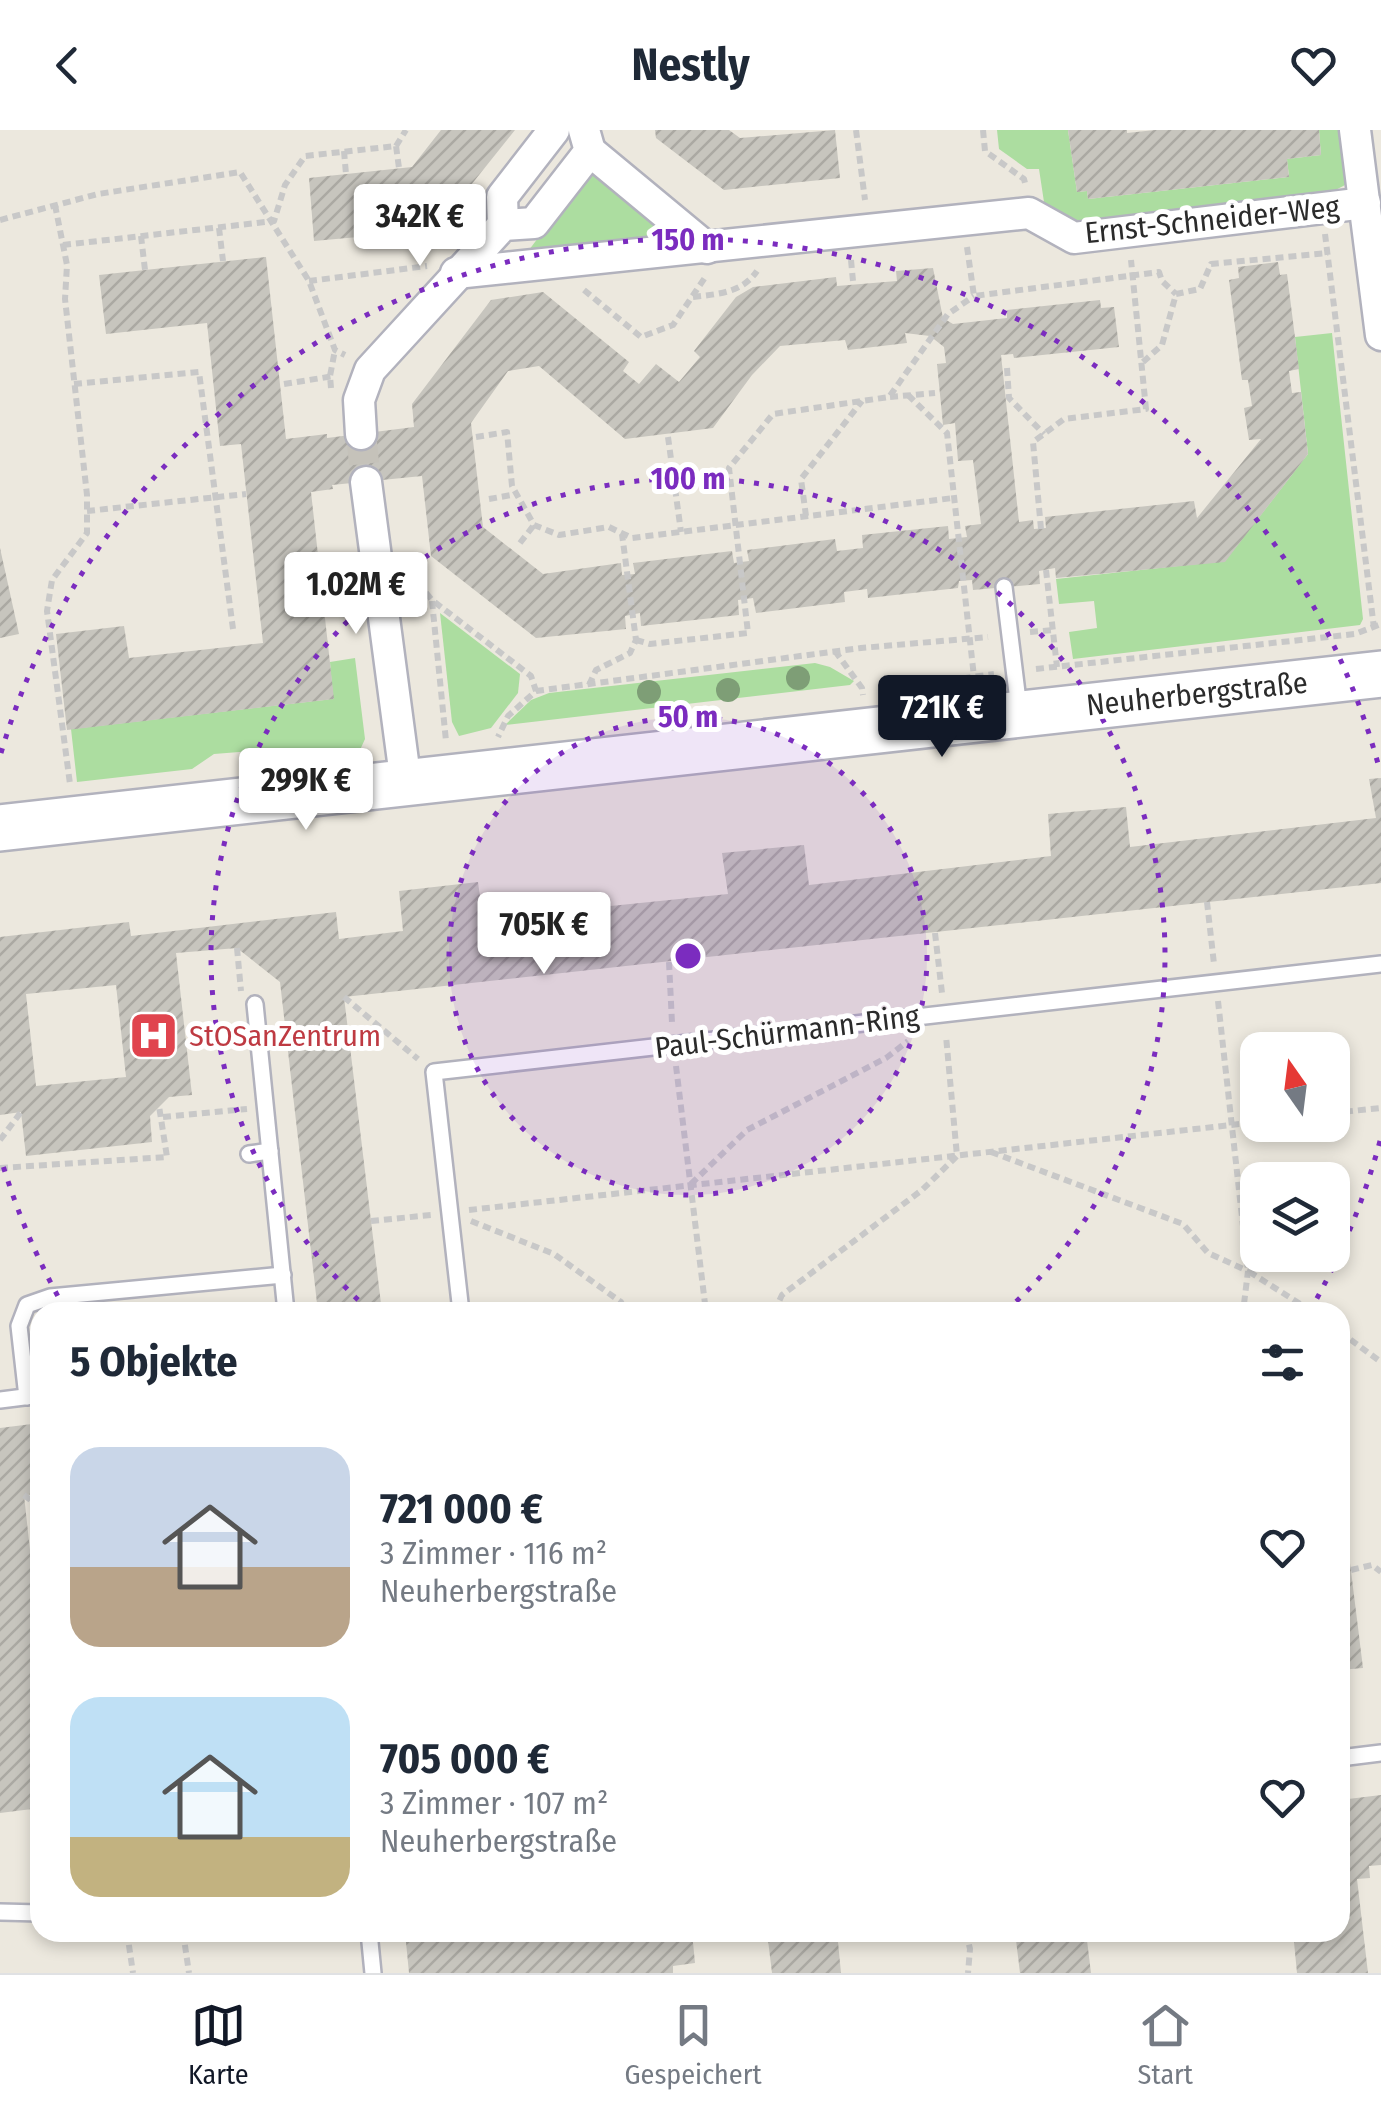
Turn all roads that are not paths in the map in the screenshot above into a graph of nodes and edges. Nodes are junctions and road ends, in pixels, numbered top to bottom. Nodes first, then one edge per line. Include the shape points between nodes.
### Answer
1 (554, 130) edge
2 (1355, 130) edge
3 (587, 141) edge
4 (1365, 203) junction
5 (503, 226) junction
6 (717, 247) junction
7 (456, 273) junction
8 (1381, 335) edge
9 (361, 434) tunnel mouth
10 (366, 482) tunnel mouth
11 (1004, 587) dead end
12 (1380, 674) edge
13 (1020, 713) junction
14 (406, 784) junction
15 (0, 828) edge
16 (1381, 964) edge
17 (249, 1002) road end
18 (270, 1151) junction
19 (250, 1154) dead end
20 (283, 1275) junction
21 (37, 1302) edge
22 (285, 1302) edge
23 (460, 1302) edge
24 (30, 1305) edge
25 (30, 1381) edge
26 (30, 1396) edge
27 (0, 1400) edge
28 (1381, 1753) edge
29 (1350, 1757) edge
30 (0, 1912) edge
31 (30, 1913) edge
32 (370, 1942) edge
33 (373, 1973) edge

1 - 5 street via 502,196
2 - 4 street
3 - 5 street via 534,223
3 - 6 street
4 - 6 street, Ernst-Schneider-Weg via 1074,238 1029,214
4 - 8 street
5 - 7 street
6 - 7 street
7 - 9 street via 370,370 358,400
10 - 14 street
11 - 13 lane
12 - 13 main road, Neuherbergstraße
13 - 14 main road, Neuherbergstraße
14 - 15 main road, Neuherbergstraße
16 - 23 lane, Paul-Schürmann-Ring via 434,1072
17 - 18 lane
18 - 19 lane
18 - 20 lane
20 - 21 lane
20 - 22 lane
24 - 25 lane via 19,1326
26 - 27 lane
28 - 29 lane
30 - 31 lane
32 - 33 lane

